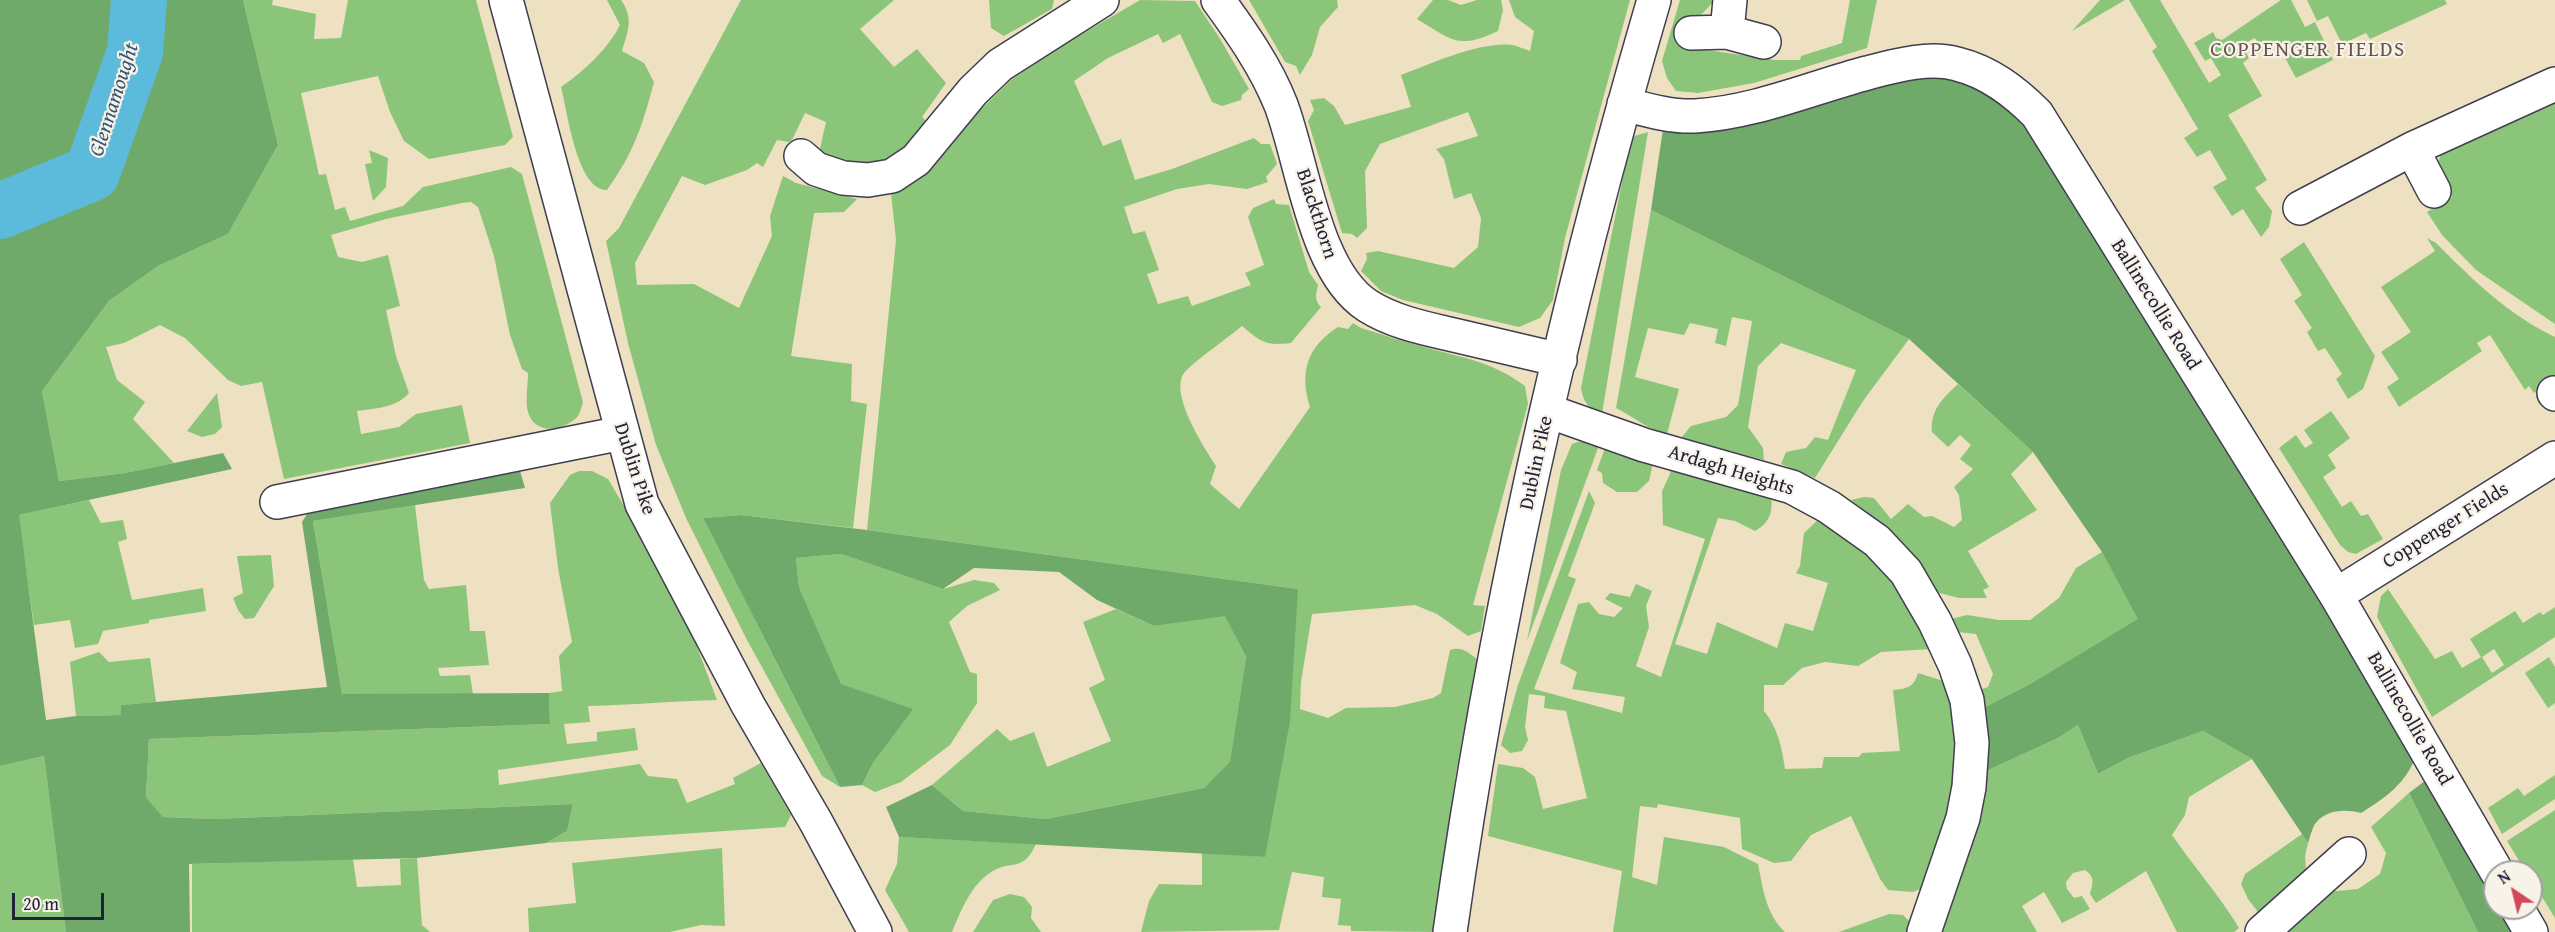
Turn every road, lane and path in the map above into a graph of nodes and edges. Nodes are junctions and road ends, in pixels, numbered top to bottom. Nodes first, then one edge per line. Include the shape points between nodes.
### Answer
1 (506, 0) edge
2 (1102, 0) edge
3 (1218, 0) edge
4 (1654, 0) edge
5 (1730, 0) edge
6 (1727, 32) junction
7 (1691, 33) dead end
8 (1764, 42) dead end
9 (2555, 84) edge
10 (1624, 104) junction
11 (2412, 149) junction
12 (801, 156) dead end
13 (2434, 191) dead end
14 (2300, 208) dead end
15 (1560, 360) junction
16 (1548, 411) junction
17 (621, 433) junction
18 (2555, 458) edge
19 (277, 502) dead end
20 (2336, 595) junction
21 (2349, 854) dead end
22 (2490, 860) edge
23 (875, 932) edge
24 (1450, 932) edge
25 (1924, 932) edge
26 (2262, 932) edge

1 - 17 street, Dublin Pike
2 - 12 street via 1000,65 973,91 916,160 892,176 868,180 843,178 816,169
3 - 15 street, Blackthorn via 1271,82 1318,231 1331,264 1350,291 1367,306 1415,326
4 - 10 street, Dublin Pike
5 - 6 street
6 - 7 street
6 - 8 street
9 - 11 street
10 - 15 street, Dublin Pike via 1590,226
10 - 20 street, Ballinecollie Road via 1660,113 1722,113 1909,62 1955,63 1989,76 2016,93 2037,114
11 - 13 street
11 - 14 street
15 - 16 street, Dublin Pike
16 - 24 street, Dublin Pike via 1489,682
16 - 25 street, Ardagh Heights via 1644,445 1792,487 1877,541 1906,572 1955,664 1967,700 1972,743 1963,818
17 - 19 street
17 - 23 street, Dublin Pike via 642,504 748,705
18 - 20 street, Coppenger Fields
20 - 22 street, Ballinecollie Road
21 - 26 street

